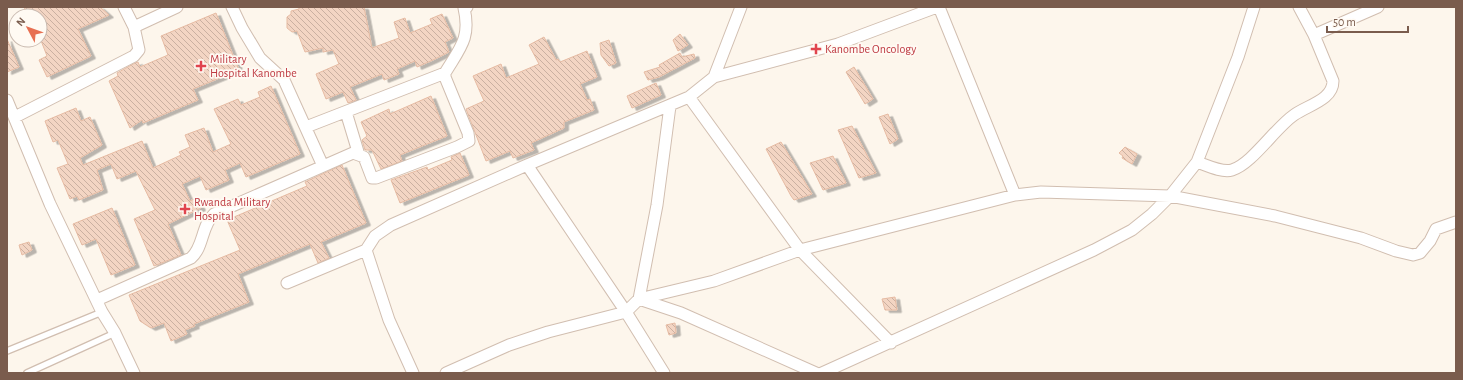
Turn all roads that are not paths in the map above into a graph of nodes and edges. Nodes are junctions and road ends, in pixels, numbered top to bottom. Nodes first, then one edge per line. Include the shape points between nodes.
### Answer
1 (124, 7) edge
2 (176, 7) edge
3 (232, 7) edge
4 (465, 7) edge
5 (741, 7) edge
6 (938, 7) edge
7 (1254, 7) edge
8 (1300, 7) edge
9 (1378, 7) edge
10 (134, 27) junction
11 (1314, 35) junction
12 (445, 73) junction
13 (714, 77) junction
14 (689, 97) junction
15 (7, 100) edge
16 (670, 106) junction
17 (346, 112) junction
18 (15, 117) junction
19 (306, 127) junction
20 (359, 155) junction
21 (1197, 162) junction
22 (527, 165) junction
23 (323, 166) junction
24 (1015, 195) junction
25 (1170, 196) junction
26 (1456, 222) edge
27 (366, 250) junction
28 (800, 250) junction
29 (287, 283) dead end
30 (639, 298) junction
31 (97, 300) junction
32 (102, 312) junction
33 (626, 312) junction
34 (115, 333) junction
35 (891, 343) junction
36 (7, 351) edge
37 (27, 373) edge
38 (134, 373) edge
39 (414, 373) edge
40 (446, 373) edge
41 (664, 373) edge
42 (816, 373) edge
43 (822, 373) edge

1 - 10 street
2 - 10 street
3 - 19 street via 260,58 284,80
4 - 12 street via 467,23 464,43
5 - 13 street
6 - 13 street via 838,44
6 - 24 street
7 - 21 street via 1238,57
8 - 11 street
9 - 11 street
10 - 18 street via 139,50 134,56
11 - 21 street via 1332,81 1333,89 1327,96 1294,115 1242,165 1231,170
12 - 17 street
12 - 20 street via 469,141 376,178 372,178 364,157
13 - 14 street
14 - 16 street
14 - 28 street
15 - 18 street
16 - 22 street
16 - 30 street via 657,205
17 - 19 street
17 - 20 street
18 - 31 street via 50,204
19 - 23 street
20 - 23 street via 354,153
21 - 25 street
22 - 27 street via 391,226 375,236
22 - 33 street
23 - 31 street via 214,214 205,227 196,253 191,258
24 - 25 street via 1040,192
24 - 28 street
25 - 26 street via 1275,216 1361,238 1413,255 1420,253 1436,229
25 - 35 street via 1132,230
27 - 29 street
27 - 39 street via 389,320
28 - 30 street via 714,280
28 - 35 street
30 - 33 street
30 - 42 street
31 - 32 street
32 - 34 street
32 - 36 lane
33 - 40 street via 509,345
33 - 41 street
34 - 37 lane
34 - 38 street
35 - 43 street

